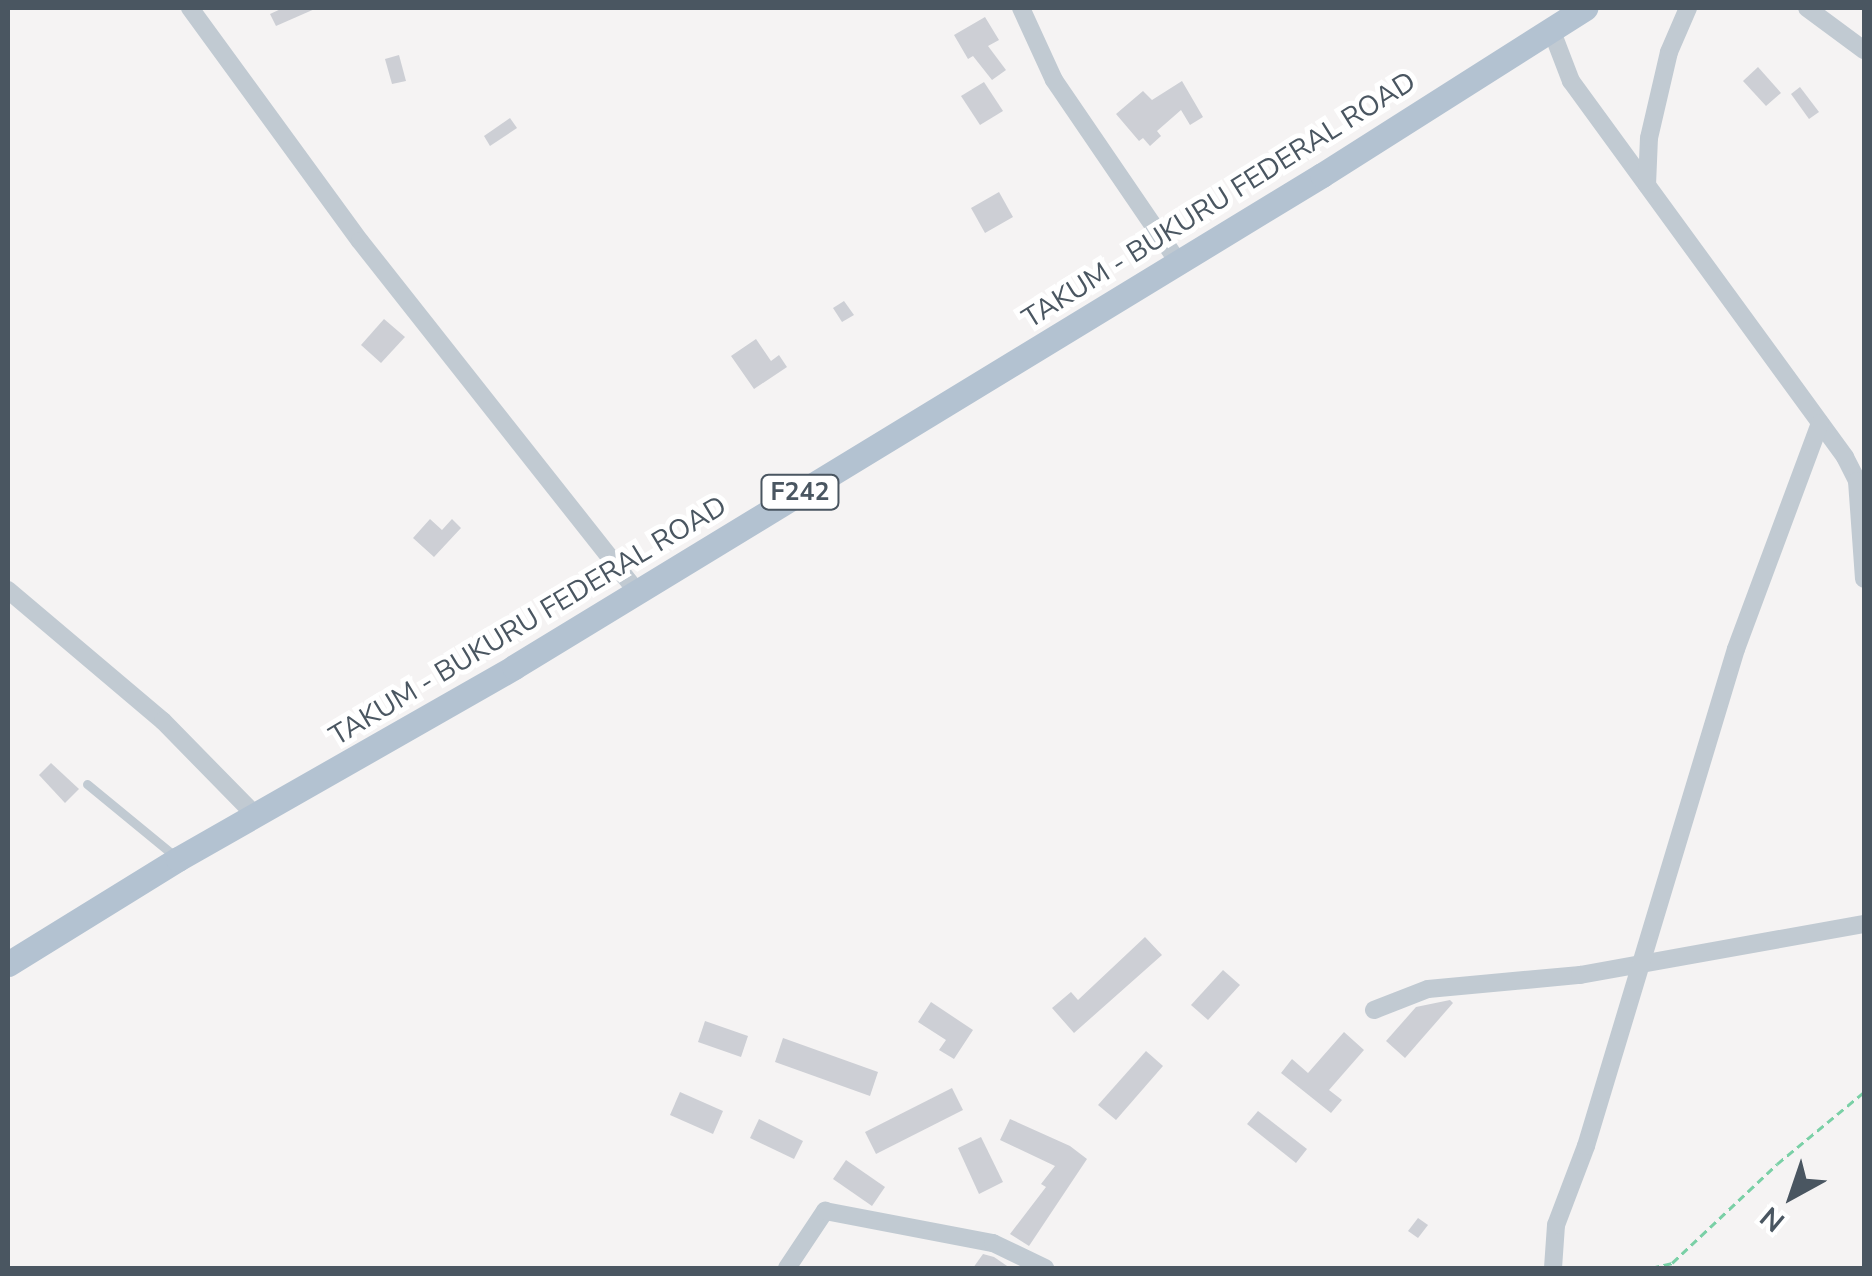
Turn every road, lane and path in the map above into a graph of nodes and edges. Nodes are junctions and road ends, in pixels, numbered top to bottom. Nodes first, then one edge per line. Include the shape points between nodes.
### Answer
1 (190, 8) edge
2 (1021, 8) edge
3 (1585, 8) edge
4 (1688, 8) edge
5 (1808, 8) edge
6 (1551, 29) junction
7 (1864, 50) edge
8 (1647, 185) junction
9 (1178, 262) junction
10 (1820, 423) junction
11 (1864, 578) edge
12 (8, 590) edge
13 (637, 592) junction
14 (87, 784) dead end
15 (257, 817) junction
16 (178, 859) junction
17 (1864, 924) edge
18 (8, 964) edge
19 (1642, 966) junction
20 (1374, 1010) dead end
21 (1864, 1092) edge
22 (787, 1268) edge
23 (1045, 1268) edge
24 (1553, 1268) edge
25 (1650, 1268) edge

1 - 13 street via 360,241
2 - 9 street via 1054,80
3 - 6 main road, TAKUM - BUKURU FEDERAL ROAD / F242
4 - 8 street via 1669,52
5 - 7 street
6 - 8 street via 1570,81
6 - 9 main road, TAKUM - BUKURU FEDERAL ROAD / F242
8 - 10 street
9 - 13 main road, TAKUM - BUKURU FEDERAL ROAD / F242
10 - 11 street via 1857,480
10 - 19 street via 1736,649
12 - 15 street via 163,721
13 - 15 main road, TAKUM - BUKURU FEDERAL ROAD / F242
14 - 16 lane
15 - 16 main road, TAKUM - BUKURU FEDERAL ROAD / F242
16 - 18 main road, TAKUM - BUKURU FEDERAL ROAD / F242
17 - 19 street
19 - 20 street via 1428,989
19 - 24 street via 1556,1225
21 - 25 path via 1672,1263
22 - 23 street via 825,1211 993,1243

